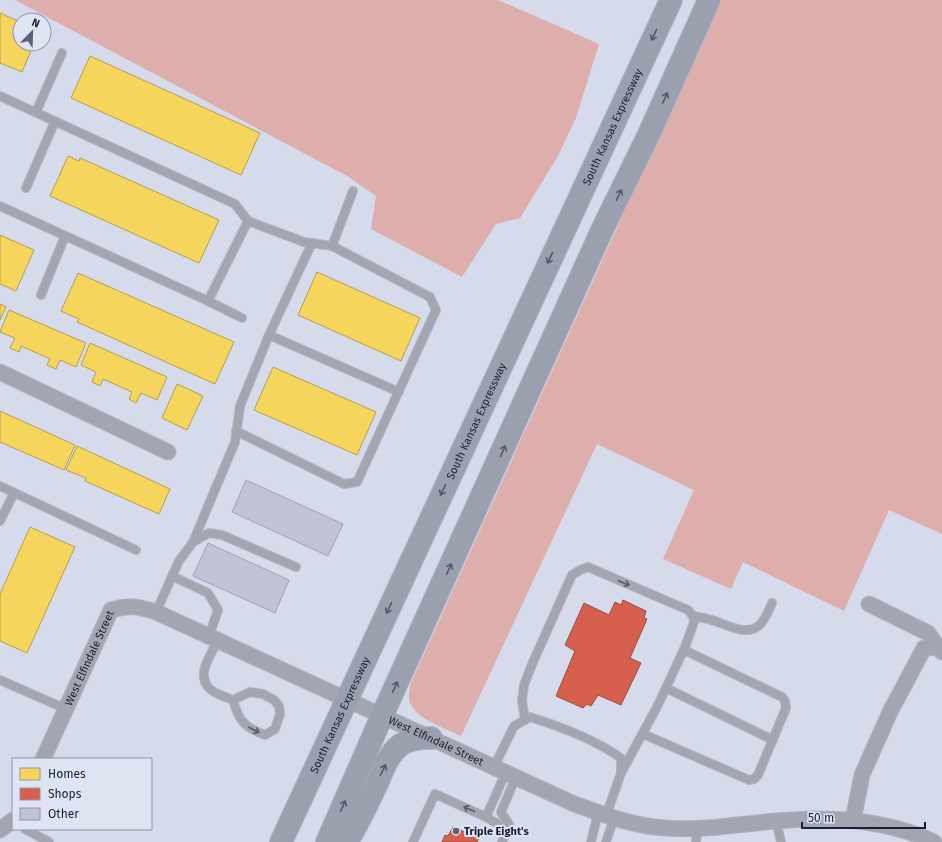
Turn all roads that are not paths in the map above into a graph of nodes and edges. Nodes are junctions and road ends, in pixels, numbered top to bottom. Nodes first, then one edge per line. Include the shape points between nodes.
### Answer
1 (671, 0) edge
2 (709, 0) edge
3 (62, 53) dead end
4 (0, 96) edge
5 (36, 112) junction
6 (55, 121) junction
7 (26, 188) dead end
8 (353, 192) dead end
9 (0, 206) edge
10 (248, 220) junction
11 (65, 236) junction
12 (312, 243) junction
13 (332, 246) junction
14 (41, 295) dead end
15 (208, 301) junction
16 (242, 318) dead end
17 (269, 335) junction
18 (0, 372) edge
19 (399, 392) junction
20 (236, 431) junction
21 (168, 452) dead end
22 (0, 486) edge
23 (14, 492) junction
24 (0, 521) edge
25 (193, 542) junction
26 (136, 550) dead end
27 (296, 567) dead end
28 (172, 576) junction
29 (772, 603) dead end
30 (869, 604) dead end
31 (156, 612) junction
32 (693, 616) junction
33 (214, 638) junction
34 (684, 650) junction
35 (940, 650) edge
36 (0, 680) edge
37 (666, 688) junction
38 (347, 699) junction
39 (233, 700) junction
40 (66, 709) junction
41 (382, 716) junction
42 (525, 720) junction
43 (643, 734) junction
44 (431, 738) junction
45 (773, 740) junction
46 (43, 758) edge
47 (315, 769) junction
48 (505, 772) junction
49 (622, 772) junction
50 (606, 816) junction
51 (486, 817) junction
52 (853, 820) junction
53 (12, 821) edge
54 (776, 821) junction
55 (0, 830) edge
56 (27, 830) edge
57 (508, 830) junction
58 (696, 835) edge
59 (49, 842) edge
60 (264, 842) edge
61 (281, 842) edge
62 (327, 842) edge
63 (347, 842) edge
64 (413, 842) edge
65 (502, 842) edge
66 (591, 842) edge
67 (606, 842) edge
68 (781, 842) edge
69 (934, 842) edge

1 -> 38 main road, South Kansas Expressway
41 -> 2 main road
3 - 5 lane
4 - 5 lane
5 - 6 lane
6 - 7 lane
6 - 10 lane via 235,204
8 - 13 lane
9 - 11 lane
10 - 12 lane
10 - 15 lane
11 - 14 lane
11 - 15 lane
12 - 13 lane
12 - 17 lane
13 - 19 lane via 430,297 436,310
15 - 16 lane
17 - 19 lane
17 - 20 lane via 240,406
18 - 21 street
19 - 20 lane via 357,482 344,484
20 - 25 lane via 235,442
22 - 23 lane
23 - 24 lane
23 - 26 lane
25 - 27 lane via 208,533 222,535
25 - 28 lane
28 - 31 lane
28 - 33 lane via 208,593 218,610
29 - 32 lane via 758,627 751,629 739,629
30 - 35 street via 928,633
31 - 33 street, West Elfindale Street
31 - 40 street, West Elfindale Street via 142,607 126,606 111,610
32 - 34 lane via 694,622
42 -> 32 lane via 522,701 524,685 572,575 580,570 588,568 688,610
33 - 38 street, West Elfindale Street
33 - 39 lane via 203,679 210,690
34 - 37 lane
34 - 45 lane via 782,697 786,708
35 - 52 street via 924,648 890,712 862,775
36 - 40 lane
37 - 43 lane
37 - 45 lane
38 - 41 street, West Elfindale Street
38 - 47 main road, South Kansas Expressway
39 -> 39 lane via 239,717 252,730 265,735 275,728 280,714 279,706 274,700 264,694 250,692
40 - 46 street, West Elfindale Street
41 - 44 street, West Elfindale Street
62 -> 41 main road
42 - 48 lane via 514,726
42 - 49 lane via 530,717 555,725 605,747 621,758
43 - 45 lane via 749,780 758,774
43 - 49 lane
44 - 48 street, West Elfindale Street
63 -> 44 main road via 398,746 417,739
47 - 60 main road
47 - 61 main road, South Kansas Expressway
48 - 50 street, West Elfindale Street
48 - 51 lane
48 - 57 lane via 501,812 510,826
49 - 50 lane
50 - 58 street, West Elfindale Street
50 - 66 lane via 593,833
50 - 67 lane
51 - 57 lane
51 -> 64 lane via 435,794
52 - 54 street, West Elfindale Street via 827,818
52 - 69 street, West Elfindale Street via 906,831
53 - 55 street
54 - 58 street, West Elfindale Street
54 - 68 lane
56 - 59 lane
57 - 65 lane

